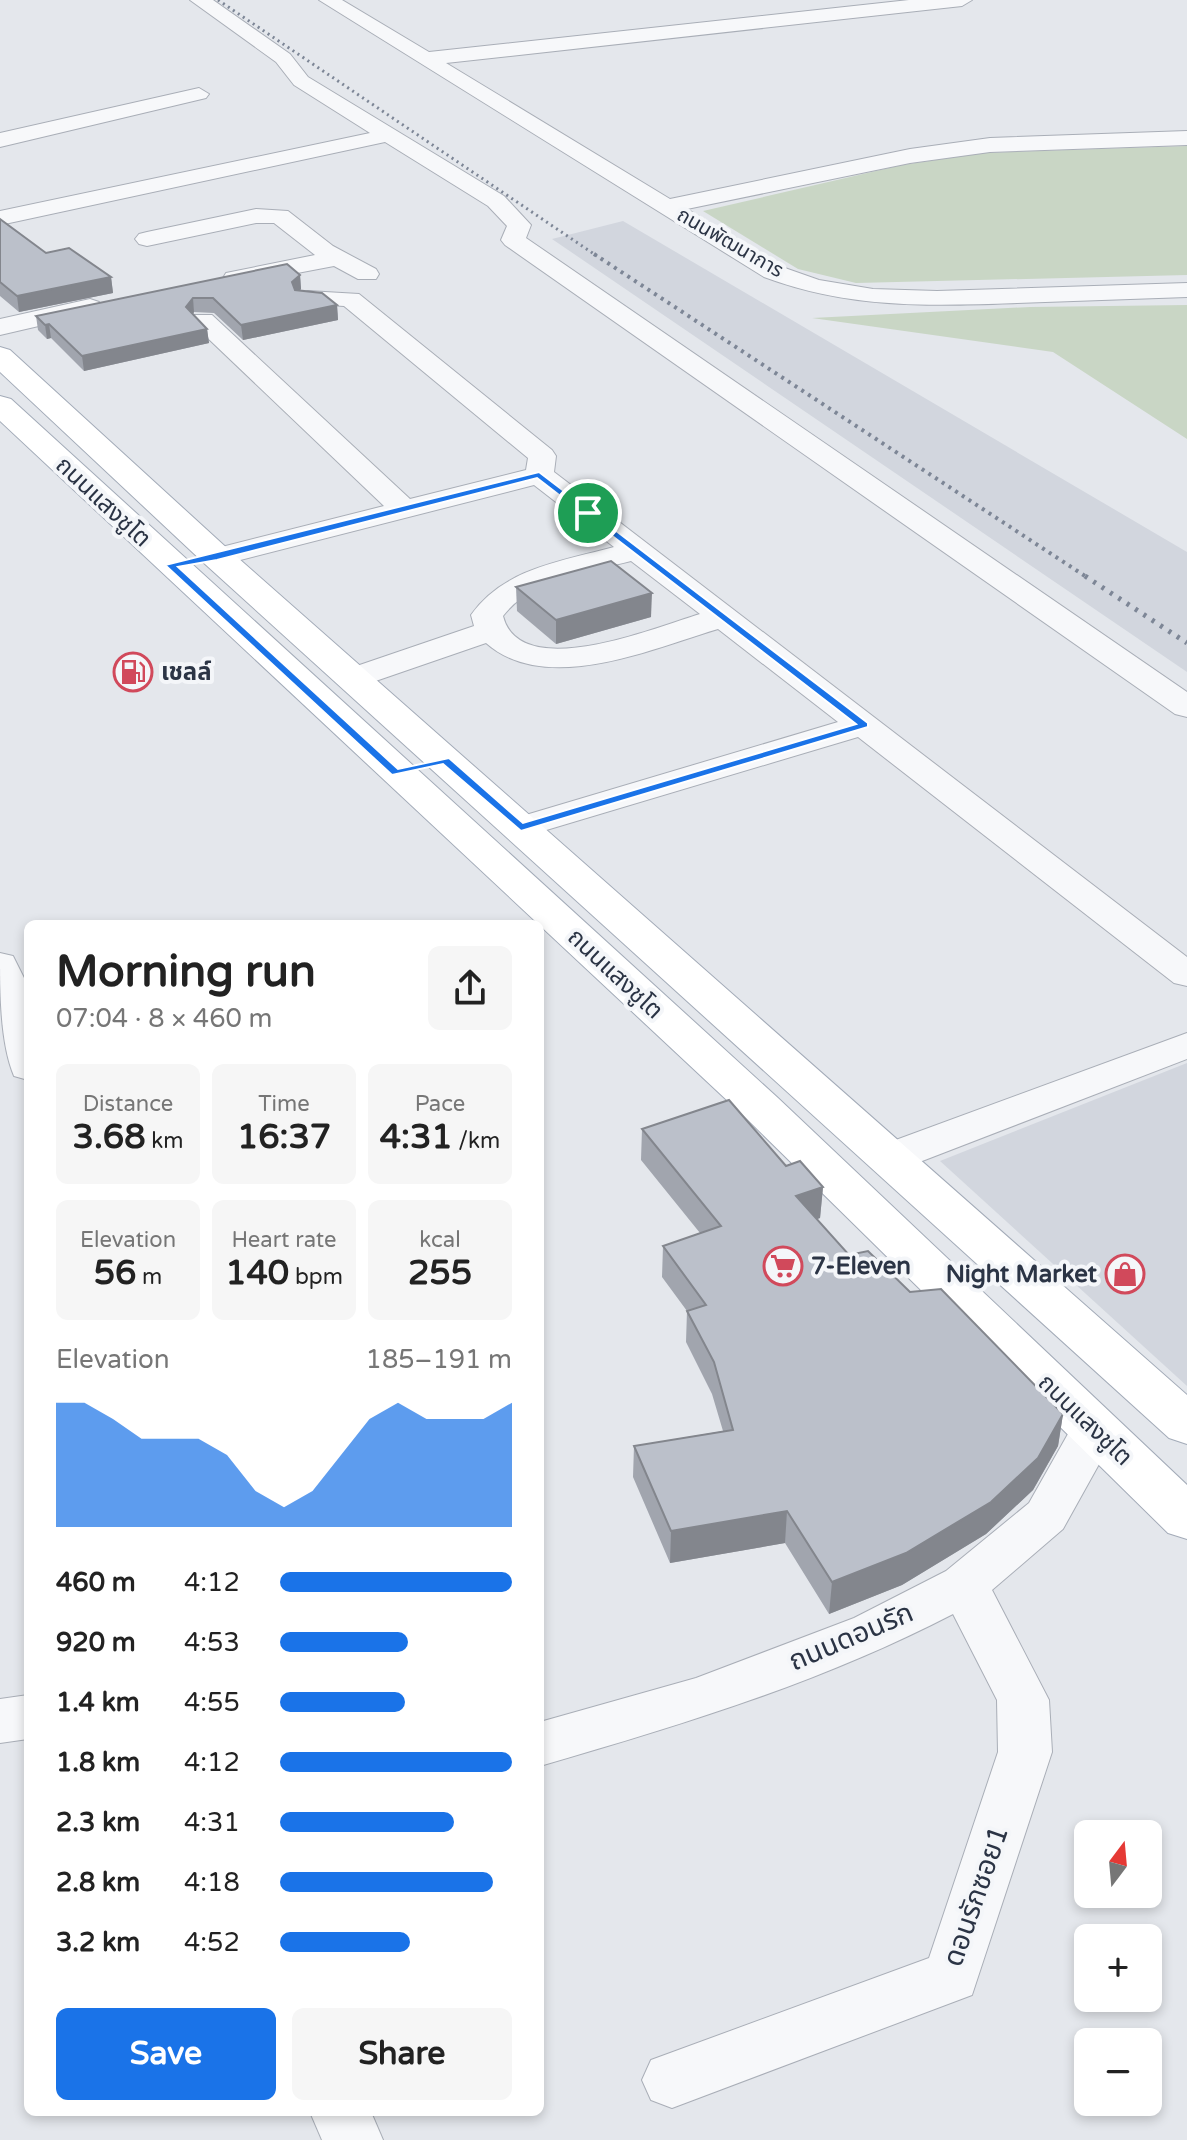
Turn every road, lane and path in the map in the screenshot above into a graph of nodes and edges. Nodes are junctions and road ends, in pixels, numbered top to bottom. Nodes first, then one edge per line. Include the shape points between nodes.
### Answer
1 (200, 0) edge
2 (329, 0) edge
3 (962, 0) edge
4 (424, 59) junction
5 (199, 94) dead end
6 (389, 135) junction
7 (1187, 138) edge
8 (0, 140) edge
9 (666, 207) junction
10 (0, 218) edge
11 (147, 239) dead end
12 (337, 258) junction
13 (367, 274) dead end
14 (214, 282) edge
15 (1187, 290) edge
16 (308, 298) edge
17 (107, 304) edge
18 (203, 320) edge
19 (0, 327) edge
20 (0, 356) edge
21 (0, 405) edge
22 (539, 475) junction
23 (403, 508) junction
24 (637, 550) junction
25 (217, 557) junction
26 (170, 565) junction
27 (724, 617) junction
28 (491, 631) junction
29 (353, 678) junction
30 (1187, 707) edge
31 (864, 725) junction
32 (445, 760) junction
33 (396, 773) junction
34 (521, 827) junction
35 (0, 964) edge
36 (1187, 975) edge
37 (1187, 1045) edge
38 (24, 1049) edge
39 (889, 1158) junction
40 (1187, 1425) edge
41 (1094, 1430) junction
42 (1187, 1518) edge
43 (964, 1585) junction
44 (24, 1718) edge
45 (0, 1721) edge
46 (544, 1743) edge
47 (672, 2080) dead end
48 (342, 2116) edge
49 (353, 2140) edge

1 - 6 street via 283,58 301,81
2 - 4 street, ถนนพัฒนาการ
3 - 4 street
4 - 9 street, ถนนพัฒนาการ
5 - 8 street
6 - 10 street
6 - 30 street via 496,201 519,225 513,240
7 - 9 street via 990,145 910,156
9 - 15 street, ถนนพัฒนาการ via 773,272 814,287 937,298
11 - 12 street via 271,215 286,219
12 - 13 street
12 - 14 street
16 - 22 street via 350,299 542,456
17 - 19 street
18 - 23 street
20 - 25 main road, ถนนแสงชูโต
21 - 26 main road, ถนนแสงชูโต
22 - 23 street
22 - 24 street
23 - 25 street
24 - 27 street
24 - 28 street via 508,592 487,615
25 - 26 main road
25 - 29 main road, ถนนแสงชูโต
26 - 33 main road, ถนนแสงชูโต
27 - 28 street via 564,658 527,657
27 - 31 street
28 - 29 street
29 - 32 main road, ถนนแสงชูโต
31 - 34 street
31 - 36 street
32 - 33 main road
32 - 34 main road, ถนนแสงชูโต
33 - 41 main road, ถนนแสงชูโต via 762,1108
34 - 39 main road, ถนนแสงชูโต
35 - 38 street
37 - 39 street
39 - 40 main road, ถนนแสงชูโต
41 - 42 main road, ถนนแสงชูโต
41 - 43 street, ถนนดอนรัก via 1046,1516
43 - 46 street, ถนนดอนรัก via 872,1632 703,1697
43 - 47 street, ดอนรักซอย1 via 1023,1700 1025,1752 952,1976
44 - 45 street
48 - 49 street

